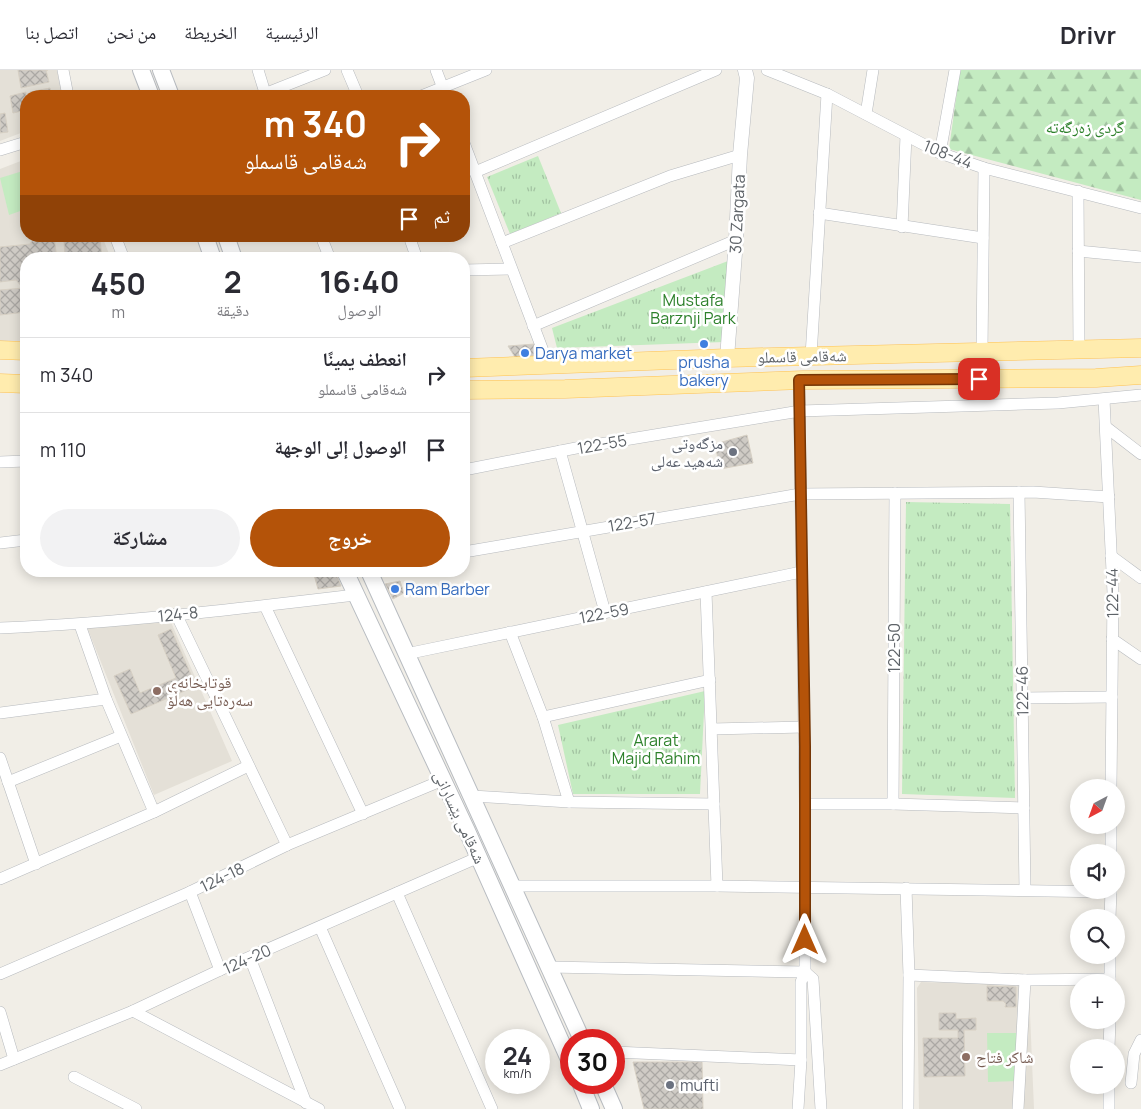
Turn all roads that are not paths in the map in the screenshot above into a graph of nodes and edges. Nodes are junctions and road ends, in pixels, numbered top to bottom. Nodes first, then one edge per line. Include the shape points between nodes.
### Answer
1 (63, 70) edge
2 (141, 70) edge
3 (162, 70) edge
4 (258, 70) edge
5 (325, 70) edge
6 (347, 70) edge
7 (436, 70) edge
8 (486, 70) edge
9 (716, 70) edge
10 (745, 70) edge
11 (767, 70) edge
12 (874, 70) edge
13 (955, 70) edge
14 (792, 75) edge
15 (67, 90) edge
16 (149, 90) edge
17 (169, 90) edge
18 (262, 90) edge
19 (277, 90) edge
20 (355, 90) edge
21 (443, 90) edge
22 (448, 90) edge
23 (826, 94) junction
24 (866, 114) junction
25 (906, 136) junction
26 (20, 144) edge
27 (0, 150) edge
28 (940, 153) junction
29 (740, 155) junction
30 (470, 159) edge
31 (984, 168) junction
32 (475, 172) junction
33 (1078, 191) junction
34 (1141, 208) edge
35 (819, 213) junction
36 (902, 226) junction
37 (983, 238) junction
38 (736, 240) junction
39 (502, 244) junction
40 (1078, 251) junction
41 (1141, 257) edge
42 (511, 269) junction
43 (470, 270) edge
44 (533, 326) junction
45 (1141, 348) edge
46 (0, 350) edge
47 (1079, 350) junction
48 (20, 351) edge
49 (982, 352) junction
50 (811, 356) junction
51 (727, 358) junction
52 (548, 364) junction
53 (470, 368) edge
54 (1141, 375) edge
55 (799, 380) junction
56 (0, 384) edge
57 (20, 384) edge
58 (470, 390) edge
59 (1141, 395) edge
60 (1104, 399) junction
61 (800, 411) junction
62 (1106, 428) junction
63 (560, 451) junction
64 (1141, 454) edge
65 (20, 461) edge
66 (0, 462) edge
67 (470, 469) edge
68 (1019, 492) junction
69 (895, 493) junction
70 (800, 494) junction
71 (1109, 497) junction
72 (582, 530) junction
73 (20, 541) edge
74 (0, 543) edge
75 (470, 551) edge
76 (1111, 556) junction
77 (801, 572) junction
78 (347, 577) edge
79 (372, 577) edge
80 (1141, 578) edge
81 (706, 592) junction
82 (355, 595) junction
83 (265, 606) junction
84 (605, 612) junction
85 (176, 614) junction
86 (80, 624) junction
87 (0, 628) edge
88 (510, 632) junction
89 (1112, 639) junction
90 (406, 654) junction
91 (1141, 659) edge
92 (710, 680) junction
93 (1112, 697) junction
94 (1022, 698) junction
95 (106, 700) junction
96 (0, 713) edge
97 (542, 717) junction
98 (804, 727) junction
99 (712, 729) junction
100 (121, 736) junction
101 (0, 758) edge
102 (248, 766) junction
103 (1111, 779) edge
104 (443, 780) junction
105 (8, 782) junction
106 (472, 796) junction
107 (569, 802) junction
108 (714, 804) junction
109 (805, 804) junction
110 (893, 804) junction
111 (1024, 808) junction
112 (154, 812) junction
113 (364, 814) junction
114 (484, 824) junction
115 (467, 831) junction
116 (287, 845) junction
117 (479, 857) junction
118 (36, 864) junction
119 (0, 879) edge
120 (513, 886) junction
121 (718, 886) junction
122 (804, 887) junction
123 (906, 888) junction
124 (1025, 890) junction
125 (1070, 891) edge
126 (190, 892) junction
127 (396, 892) junction
128 (320, 926) junction
129 (250, 958) junction
130 (549, 967) junction
131 (220, 970) junction
132 (805, 972) junction
133 (0, 974) edge
134 (909, 975) junction
135 (1025, 980) junction
136 (1070, 981) edge
137 (133, 1011) junction
138 (0, 1012) edge
139 (577, 1029) edge
140 (560, 1039) edge
141 (1141, 1040) edge
142 (625, 1052) edge
143 (14, 1059) junction
144 (801, 1060) junction
145 (0, 1065) edge
146 (74, 1077) dead end
147 (1131, 1083) dead end
148 (585, 1094) edge
149 (607, 1094) edge
150 (1109, 1094) edge
151 (306, 1103) junction
152 (136, 1109) edge
153 (319, 1109) edge
154 (400, 1109) edge
155 (492, 1109) edge
156 (591, 1109) edge
157 (614, 1109) edge
158 (798, 1109) edge
159 (821, 1109) edge
160 (908, 1109) edge
161 (1018, 1109) edge
162 (1109, 1109) edge

1 - 15 street
2 - 16 main road
3 - 17 main road
4 - 18 street
5 - 19 street
6 - 20 street
7 - 21 street
8 - 22 street
9 - 32 street
10 - 29 street, 30 Zargata
11 - 14 street, 108-44
12 - 24 street
13 - 28 street
14 - 23 street, 108-44
23 - 24 street, 108-44
23 - 35 street
24 - 25 street, 108-44
25 - 28 street, 108-44
25 - 36 street
26 - 27 street
28 - 31 street, 108-44
29 - 38 street, 30 Zargata
29 - 39 street via 670,176
30 - 32 street
31 - 33 street, 108-44
31 - 37 street
32 - 39 street
33 - 34 street, 108-44
33 - 40 street
35 - 36 street
35 - 50 street
36 - 37 street
37 - 49 street
38 - 44 street
38 - 51 street, 30 Zargata
39 - 42 street
40 - 41 street
40 - 47 street
42 - 43 street
42 - 44 street
44 - 52 street
45 - 47 main road, شەقامی قاسملو
46 - 48 main road
47 - 49 main road, شەقامی قاسملو
49 - 50 main road, شەقامی قاسملو
50 - 51 main road, شەقامی قاسملو
51 - 52 main road, شەقامی قاسملو
52 - 53 main road, شەقامی قاسملو
54 - 55 main road, شەقامی قاسملو
55 - 58 main road, شەقامی قاسملو
55 - 61 street
56 - 57 main road
59 - 60 street, 122-55
60 - 61 street, 122-55
60 - 62 street, 122-44
61 - 63 street, 122-55
61 - 70 street
62 - 64 street
62 - 71 street, 122-44
63 - 67 street, 122-55
63 - 72 street
65 - 66 street
68 - 69 street, 122-57
68 - 71 street, 122-57
68 - 94 street, 122-46
69 - 70 street, 122-57
69 - 110 street, 122-50
70 - 72 street, 122-57
70 - 77 street
71 - 76 street, 122-44
72 - 75 street, 122-57
72 - 84 street
73 - 74 street
76 - 80 street
76 - 89 street, 122-44
77 - 81 street, 122-59
77 - 98 street
78 - 82 main road, شەقامی بێسارانی
79 - 90 main road, شەقامی بێسارانی
81 - 84 street, 122-59
81 - 92 street
82 - 83 street, 124-8
82 - 104 main road, شەقامی بێسارانی
83 - 85 street, 124-8
83 - 113 street
84 - 88 street, 122-59
85 - 86 street, 124-8
85 - 102 street
86 - 87 street, 124-8
86 - 95 street
88 - 90 street, 122-59
88 - 97 street
89 - 91 street
89 - 93 street, 122-44
90 - 106 main road, شەقامی بێسارانی
92 - 97 street
92 - 99 street
93 - 94 street
93 - 103 street, 122-44
94 - 111 street, 122-46
95 - 96 street
95 - 100 street
97 - 107 street
98 - 99 street
98 - 109 street
99 - 108 street
100 - 105 street
100 - 112 street
101 - 105 street
102 - 112 street
102 - 116 street
104 - 113 street, 124-18
104 - 115 main road, شەقامی بێسارانی
105 - 118 street
106 - 107 street
106 - 114 main road, شەقامی بێسارانی
107 - 108 street
108 - 121 street
109 - 110 street
109 - 122 street
110 - 111 street
111 - 124 street, 122-46
112 - 118 street
113 - 116 street, 124-18
114 - 115 main road
114 - 120 main road, شەقامی بێسارانی
115 - 117 main road, شەقامی بێسارانی
116 - 126 street, 124-18
117 - 127 street, 124-20
117 - 140 main road, شەقامی بێسارانی
118 - 119 street
120 - 121 street
120 - 130 main road, شەقامی بێسارانی
121 - 122 street
122 - 123 street
122 - 132 street
123 - 124 street
123 - 134 street
124 - 125 street
126 - 131 street
126 - 133 street, 124-18
127 - 128 street, 124-20
127 - 155 street
128 - 129 street, 124-20
128 - 154 street
129 - 131 street, 124-20
129 - 151 street
130 - 132 street
130 - 139 main road, شەقامی بێسارانی
131 - 137 street, 124-20
132 - 144 street via 801,982
132 - 159 street via 814,979
134 - 135 street
134 - 160 street
135 - 136 street
135 - 161 street
137 - 143 street, 124-20
137 - 151 street
138 - 143 street
141 - 147 street via 1134,1054
142 - 144 street
143 - 145 street, 124-20
144 - 158 street
146 - 152 street
148 - 156 main road
149 - 157 main road
150 - 162 street
151 - 153 street

